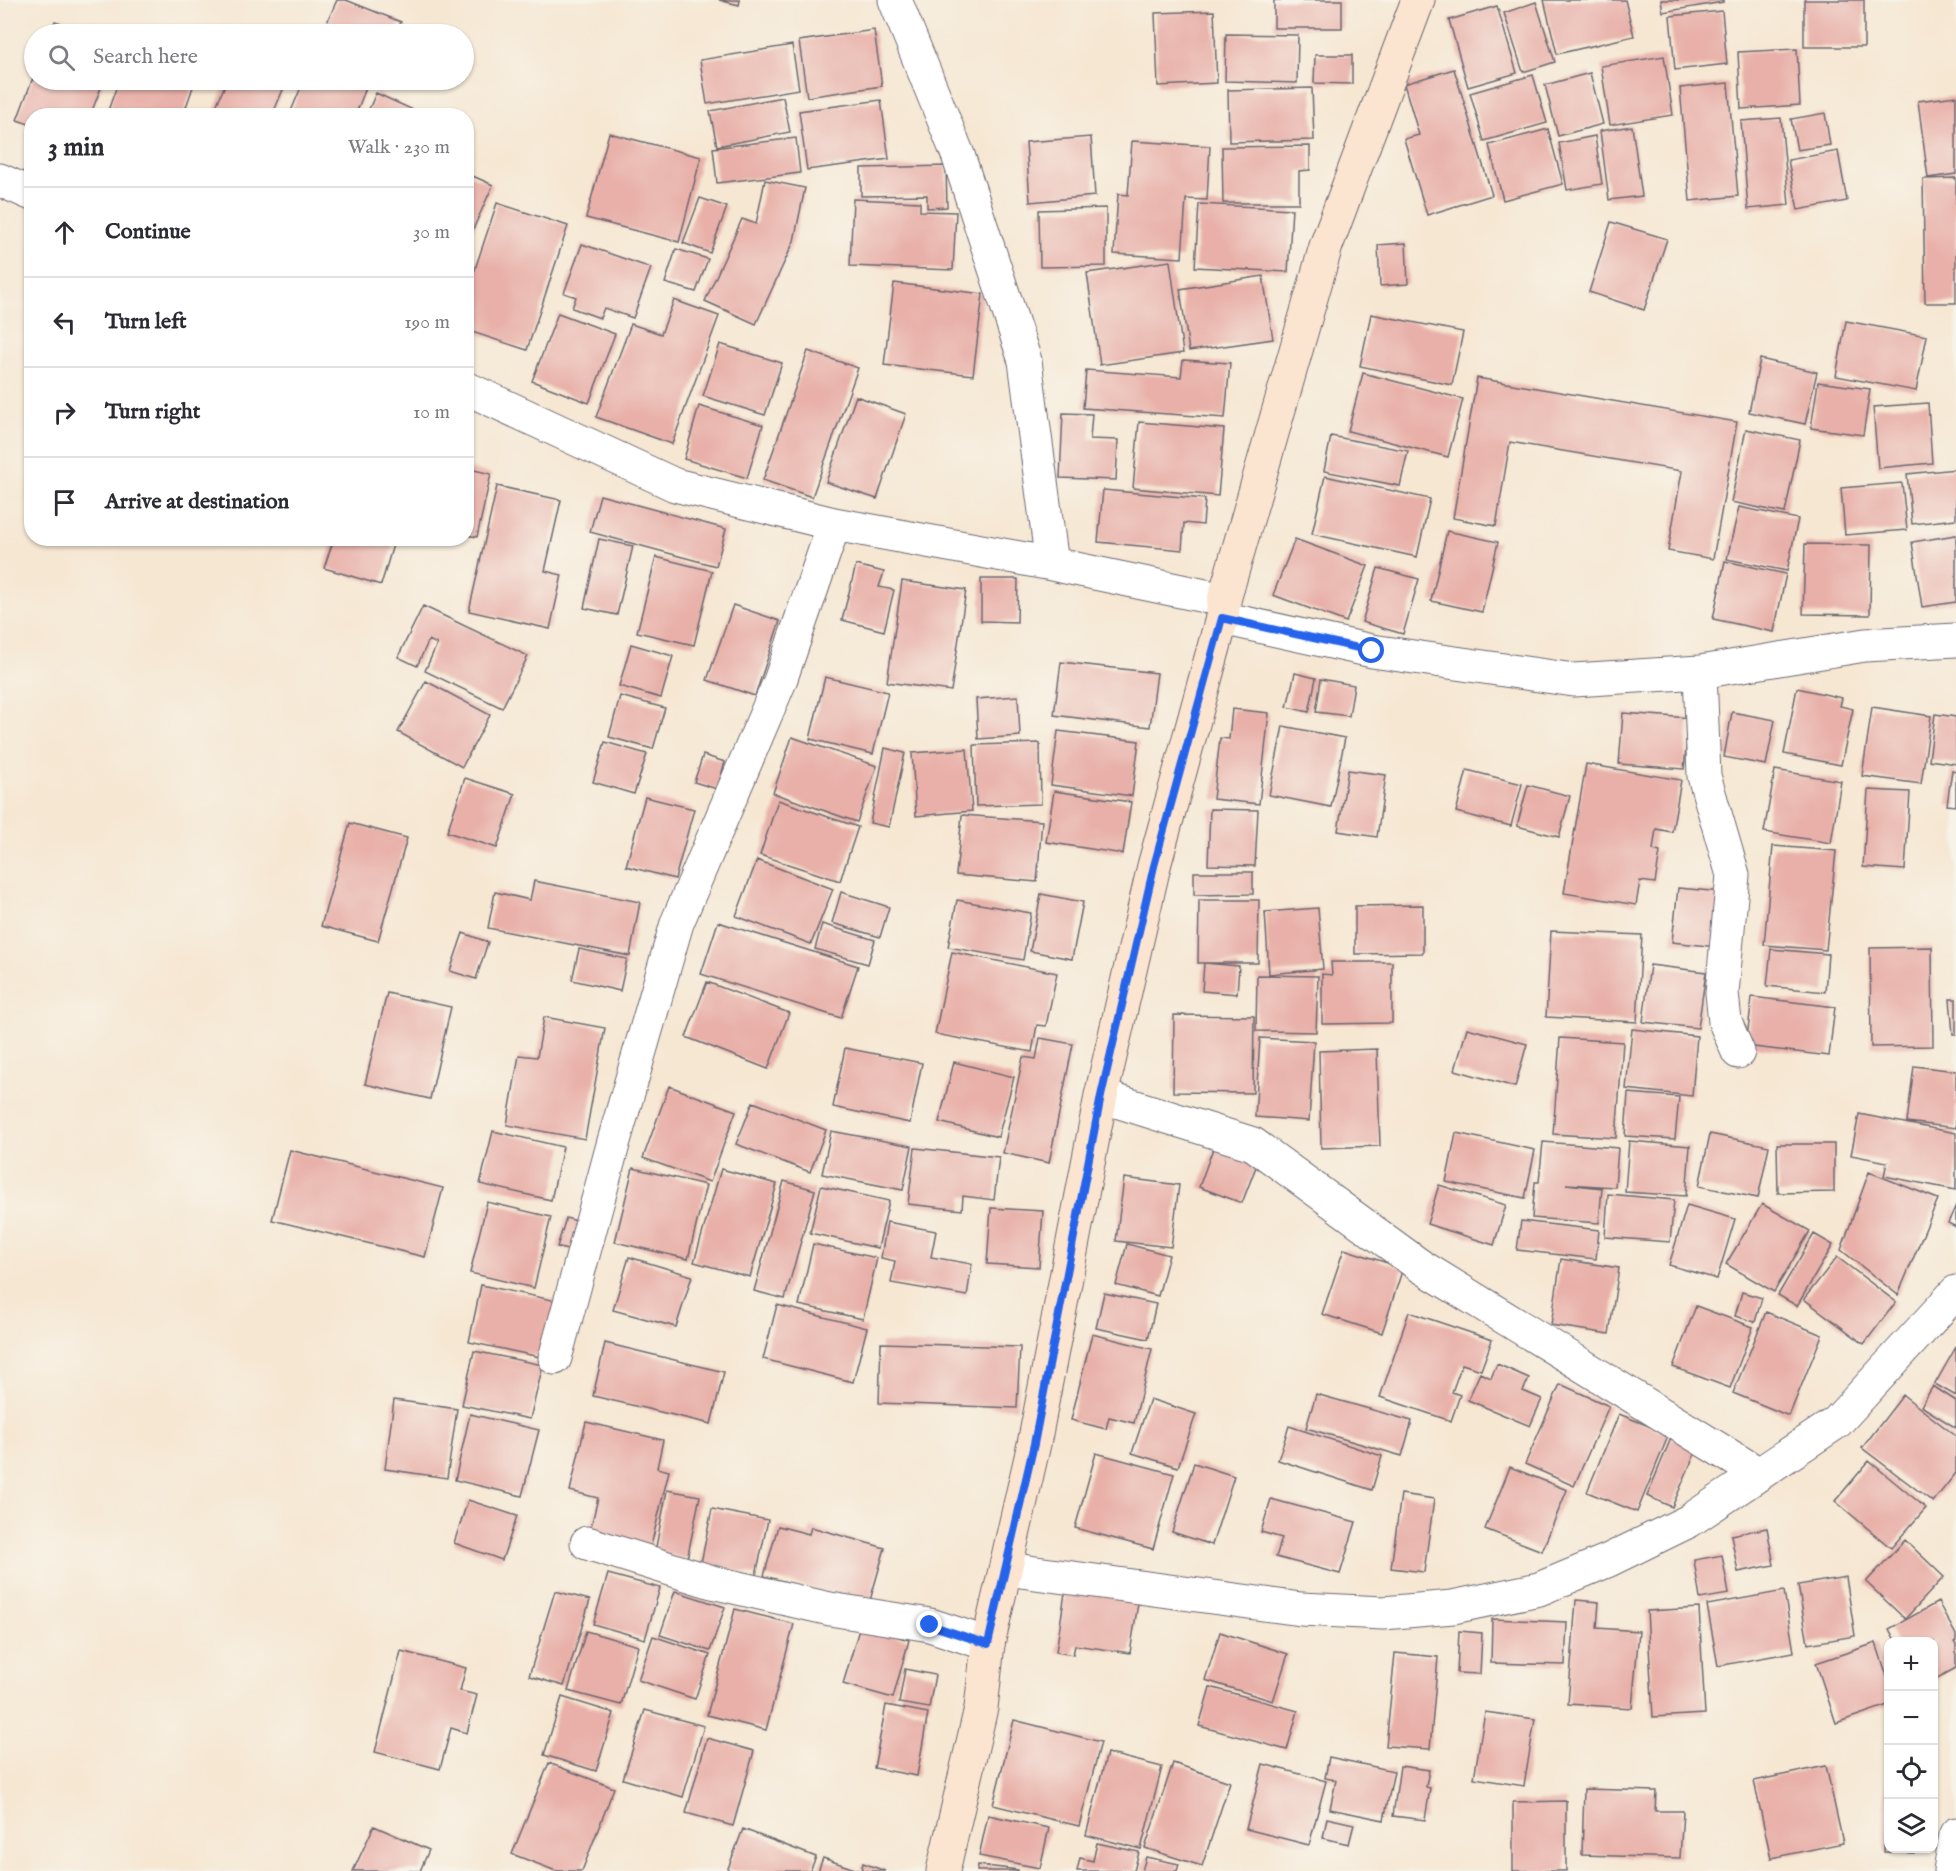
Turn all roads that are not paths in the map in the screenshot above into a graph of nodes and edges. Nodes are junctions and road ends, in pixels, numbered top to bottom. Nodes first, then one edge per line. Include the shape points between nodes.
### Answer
1 (895, 0) edge
2 (1418, 0) edge
3 (0, 180) edge
4 (24, 190) edge
5 (474, 392) edge
6 (834, 524) junction
7 (1052, 564) junction
8 (1223, 609) junction
9 (1956, 640) edge
10 (1700, 672) junction
11 (1738, 1052) dead end
12 (1101, 1096) junction
13 (1956, 1292) edge
14 (555, 1358) dead end
15 (1759, 1474) junction
16 (587, 1544) dead end
17 (1006, 1569) junction
18 (988, 1644) junction
19 (1956, 1834) edge
20 (943, 1871) edge
21 (1950, 1871) edge

1 - 7 street via 958,155 1025,361
2 - 8 main road via 1326,246
3 - 4 street
5 - 6 street via 675,485
6 - 7 street
6 - 14 street via 780,681 678,923
7 - 8 street
8 - 10 street via 1372,651 1574,680
8 - 12 main road via 1154,866
9 - 10 street via 1865,645
10 - 11 street via 1704,776 1733,875 1722,993 1725,1022
12 - 15 street via 1252,1144 1419,1265
12 - 17 main road
13 - 15 street via 1837,1422
15 - 17 street via 1689,1521 1609,1560 1539,1589 1453,1607 1383,1613 1301,1609
16 - 18 street via 712,1582 830,1609 930,1625
17 - 18 main road
18 - 20 main road via 981,1708
19 - 21 street

